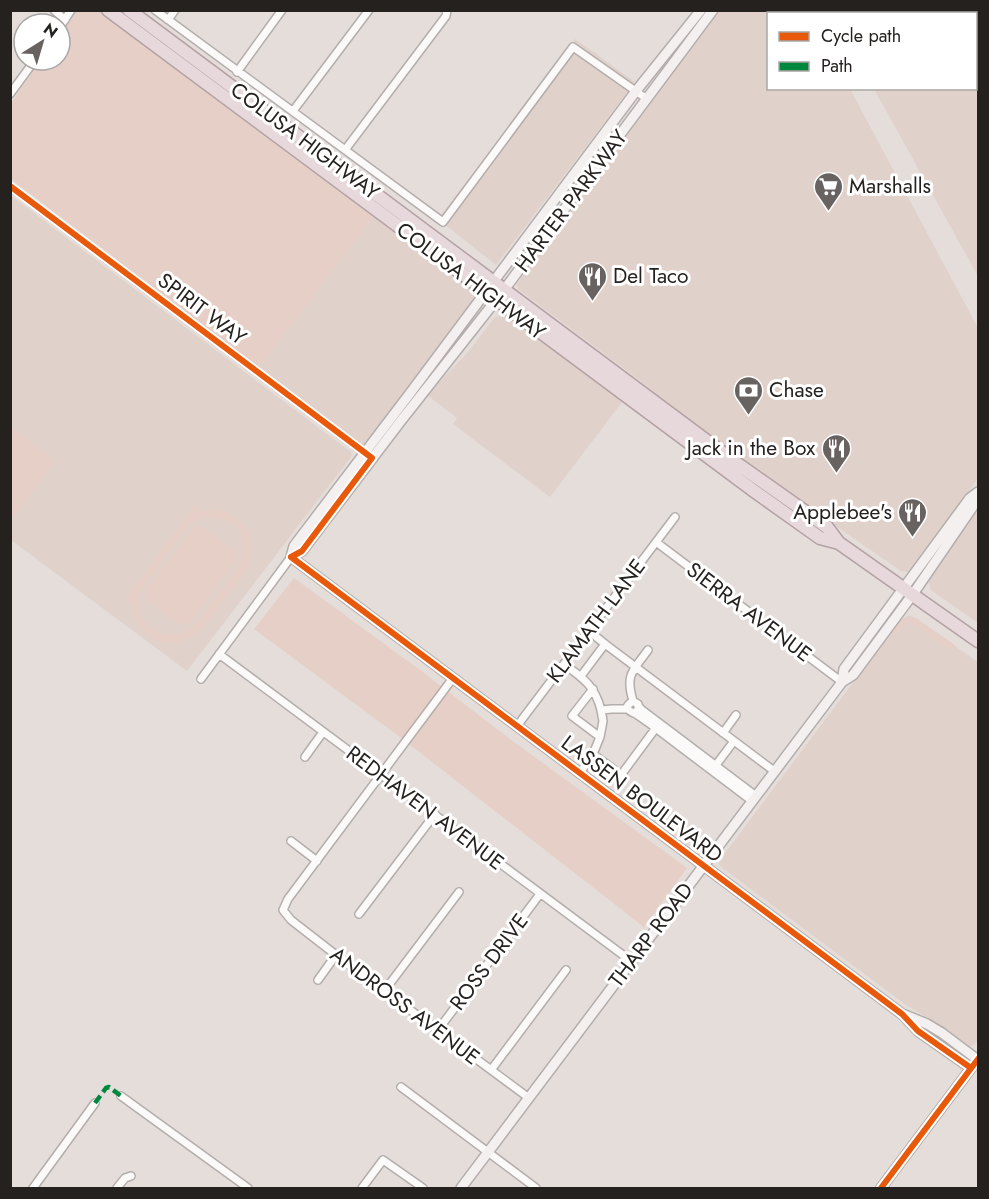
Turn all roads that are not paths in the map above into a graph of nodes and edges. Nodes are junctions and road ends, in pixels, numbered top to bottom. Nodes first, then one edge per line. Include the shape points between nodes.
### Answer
1 (108, 10) edge
2 (129, 10) edge
3 (155, 10) edge
4 (176, 10) edge
5 (282, 10) edge
6 (369, 10) edge
7 (447, 10) edge
8 (701, 10) edge
9 (713, 10) edge
10 (168, 20) junction
11 (26, 72) edge
12 (237, 72) junction
13 (636, 91) junction
14 (10, 94) edge
15 (647, 99) junction
16 (293, 111) junction
17 (345, 150) junction
18 (10, 186) edge
19 (490, 287) junction
20 (501, 295) junction
21 (369, 455) junction
22 (978, 493) edge
23 (675, 517) dead end
24 (656, 542) junction
25 (291, 557) junction
26 (908, 591) junction
27 (589, 631) junction
28 (978, 640) edge
29 (605, 644) junction
30 (648, 650) dead end
31 (219, 654) junction
32 (564, 664) junction
33 (635, 667) junction
34 (581, 676) junction
35 (453, 678) junction
36 (201, 679) dead end
37 (842, 681) junction
38 (592, 689) junction
39 (636, 704) junction
40 (601, 710) junction
41 (631, 711) junction
42 (736, 715) dead end
43 (657, 725) junction
44 (517, 726) junction
45 (323, 732) junction
46 (723, 733) junction
47 (600, 737) junction
48 (734, 741) junction
49 (593, 754) junction
50 (305, 757) dead end
51 (714, 768) junction
52 (774, 771) junction
53 (580, 773) junction
54 (381, 774) junction
55 (754, 798) junction
56 (435, 814) junction
57 (291, 841) dead end
58 (317, 861) junction
59 (703, 865) junction
60 (459, 892) dead end
61 (540, 894) junction
62 (360, 914) dead end
63 (336, 955) junction
64 (631, 962) junction
65 (566, 970) dead end
66 (318, 980) dead end
67 (385, 990) junction
68 (438, 1030) junction
69 (976, 1062) edge
70 (491, 1070) junction
71 (401, 1087) dead end
72 (121, 1095) dead end
73 (529, 1098) junction
74 (95, 1103) dead end
75 (489, 1152) junction
76 (131, 1176) dead end
77 (33, 1188) edge
78 (117, 1188) edge
79 (248, 1188) edge
80 (362, 1188) edge
81 (423, 1188) edge
82 (461, 1188) edge
83 (536, 1188) edge
84 (881, 1188) edge

1 - 19 highway, COLUSA HIGHWAY
2 - 19 highway, COLUSA HIGHWAY
3 - 10 street
4 - 10 street
5 - 12 street
6 - 16 street
7 - 17 street
8 - 13 street, HARTER PARKWAY
9 - 15 street, HARTER PARKWAY
10 - 12 street
11 - 14 street
12 - 16 street
13 - 15 street
13 - 17 street via 573,47 442,222
13 - 19 street, HARTER PARKWAY
15 - 20 street, HARTER PARKWAY
16 - 17 street
18 - 21 street, SPIRIT WAY
19 - 20 highway, COLUSA HIGHWAY
19 - 21 street, HARTER PARKWAY
20 - 21 street, HARTER PARKWAY
20 - 26 highway, COLUSA HIGHWAY via 827,527 839,543
21 - 25 street, HARTER PARKWAY via 302,551
22 - 26 street, THARP ROAD via 970,498
23 - 24 street, KLAMATH LANE
24 - 27 street, KLAMATH LANE
24 - 37 street, SIERRA AVENUE
25 - 31 street, HARTER PARKWAY
25 - 35 street, LASSEN BOULEVARD
26 - 28 highway, COLUSA HIGHWAY
26 - 37 street, THARP ROAD via 844,669
27 - 29 street
27 - 32 street, KLAMATH LANE
29 - 33 street
29 - 34 street
30 - 33 street
31 - 36 street, HARTER PARKWAY
31 - 45 street, REDHAVEN AVENUE
32 - 34 street
32 - 44 street, KLAMATH LANE
33 - 39 street via 628,680
33 - 46 street
34 - 38 street
35 - 44 street, LASSEN BOULEVARD
35 - 54 street
37 - 52 street, THARP ROAD
38 - 40 street
38 - 47 street via 572,716
39 - 41 street via 637,711
39 - 43 street
40 - 41 street
40 - 47 street
41 - 43 street
42 - 46 street
43 - 49 street via 621,775
43 - 51 street
44 - 53 street, LASSEN BOULEVARD
45 - 50 street
45 - 54 street, REDHAVEN AVENUE
46 - 48 street
47 - 49 street
48 - 51 street
48 - 52 street
49 - 53 street
51 - 55 street
52 - 55 street, THARP ROAD
53 - 59 street, LASSEN BOULEVARD
54 - 56 street, REDHAVEN AVENUE
54 - 58 street
55 - 59 street, THARP ROAD
56 - 61 street, REDHAVEN AVENUE
56 - 62 street
57 - 58 street
58 - 63 street, ANDROSS AVENUE via 283,910
59 - 64 street, THARP ROAD
59 - 69 street, LASSEN BOULEVARD via 903,1014 918,1031
60 - 67 street
61 - 64 street, REDHAVEN AVENUE
61 - 68 street, ROSS DRIVE
63 - 66 street
63 - 67 street, ANDROSS AVENUE
64 - 73 street, THARP ROAD
65 - 70 street
67 - 68 street, ANDROSS AVENUE
68 - 70 street, ANDROSS AVENUE
69 - 84 street
70 - 73 street, ANDROSS AVENUE
71 - 75 street
72 - 79 street
73 - 75 street, THARP ROAD
74 - 77 street
75 - 82 street, THARP ROAD
75 - 83 street
76 - 78 street
80 - 81 street via 383,1160

